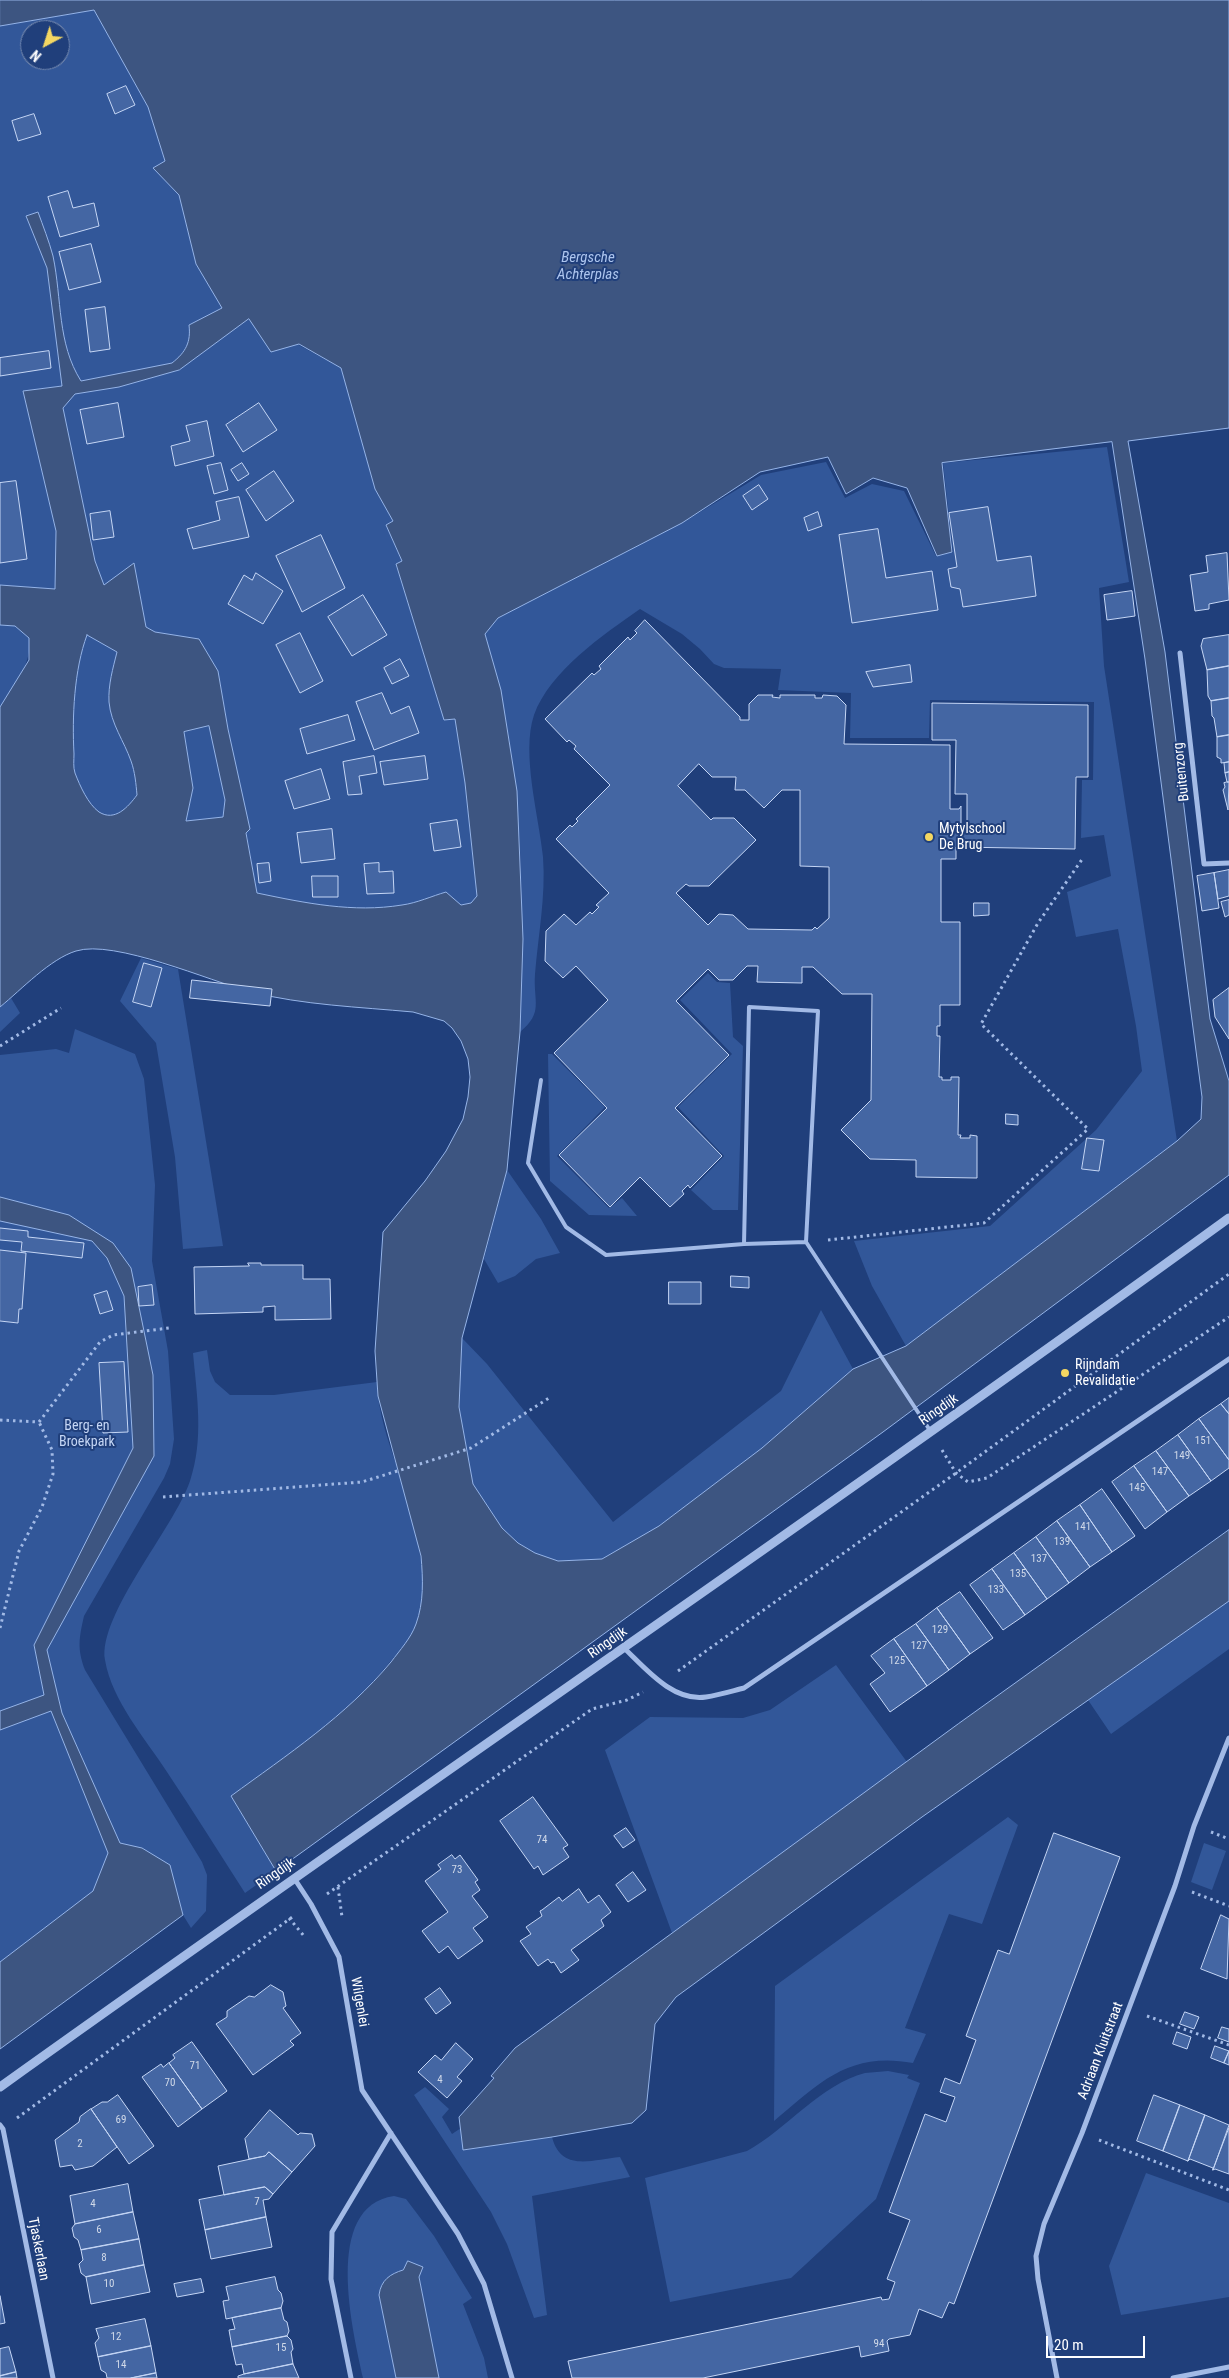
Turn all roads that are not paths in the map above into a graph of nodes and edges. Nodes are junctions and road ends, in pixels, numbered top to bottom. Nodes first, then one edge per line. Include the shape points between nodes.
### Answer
1 (1180, 652) dead end
2 (1229, 863) edge
3 (541, 1080) dead end
4 (1229, 1218) edge
5 (806, 1242) junction
6 (744, 1244) junction
7 (1229, 1359) edge
8 (931, 1432) junction
9 (625, 1649) junction
10 (1229, 1738) edge
11 (294, 1878) junction
12 (0, 2087) edge
13 (1, 2127) edge
14 (391, 2133) junction
15 (1229, 2367) edge
16 (53, 2378) edge
17 (351, 2378) edge
18 (512, 2378) edge
19 (1057, 2378) edge
20 (1173, 2378) edge

1 - 2 street, Buitenzorg via 1204,864
3 - 6 lane via 528,1163 566,1227 606,1255
4 - 8 street, Ringdijk
5 - 6 lane
5 - 6 lane via 818,1011 749,1007
5 - 8 lane
7 - 9 street via 744,1688 704,1697 687,1695 660,1683
8 - 9 street, Ringdijk
9 - 11 street, Ringdijk
10 - 19 street, Adriaan Kluitstraat via 1082,2133 1044,2224 1036,2256
11 - 12 street, Ringdijk
11 - 14 street, Wilgenlei via 339,1957 362,2090
13 - 16 street, Tjaskerlaan
14 - 17 street via 332,2232 331,2279
14 - 18 street, Wilgenlei via 458,2234 484,2284
15 - 20 street

